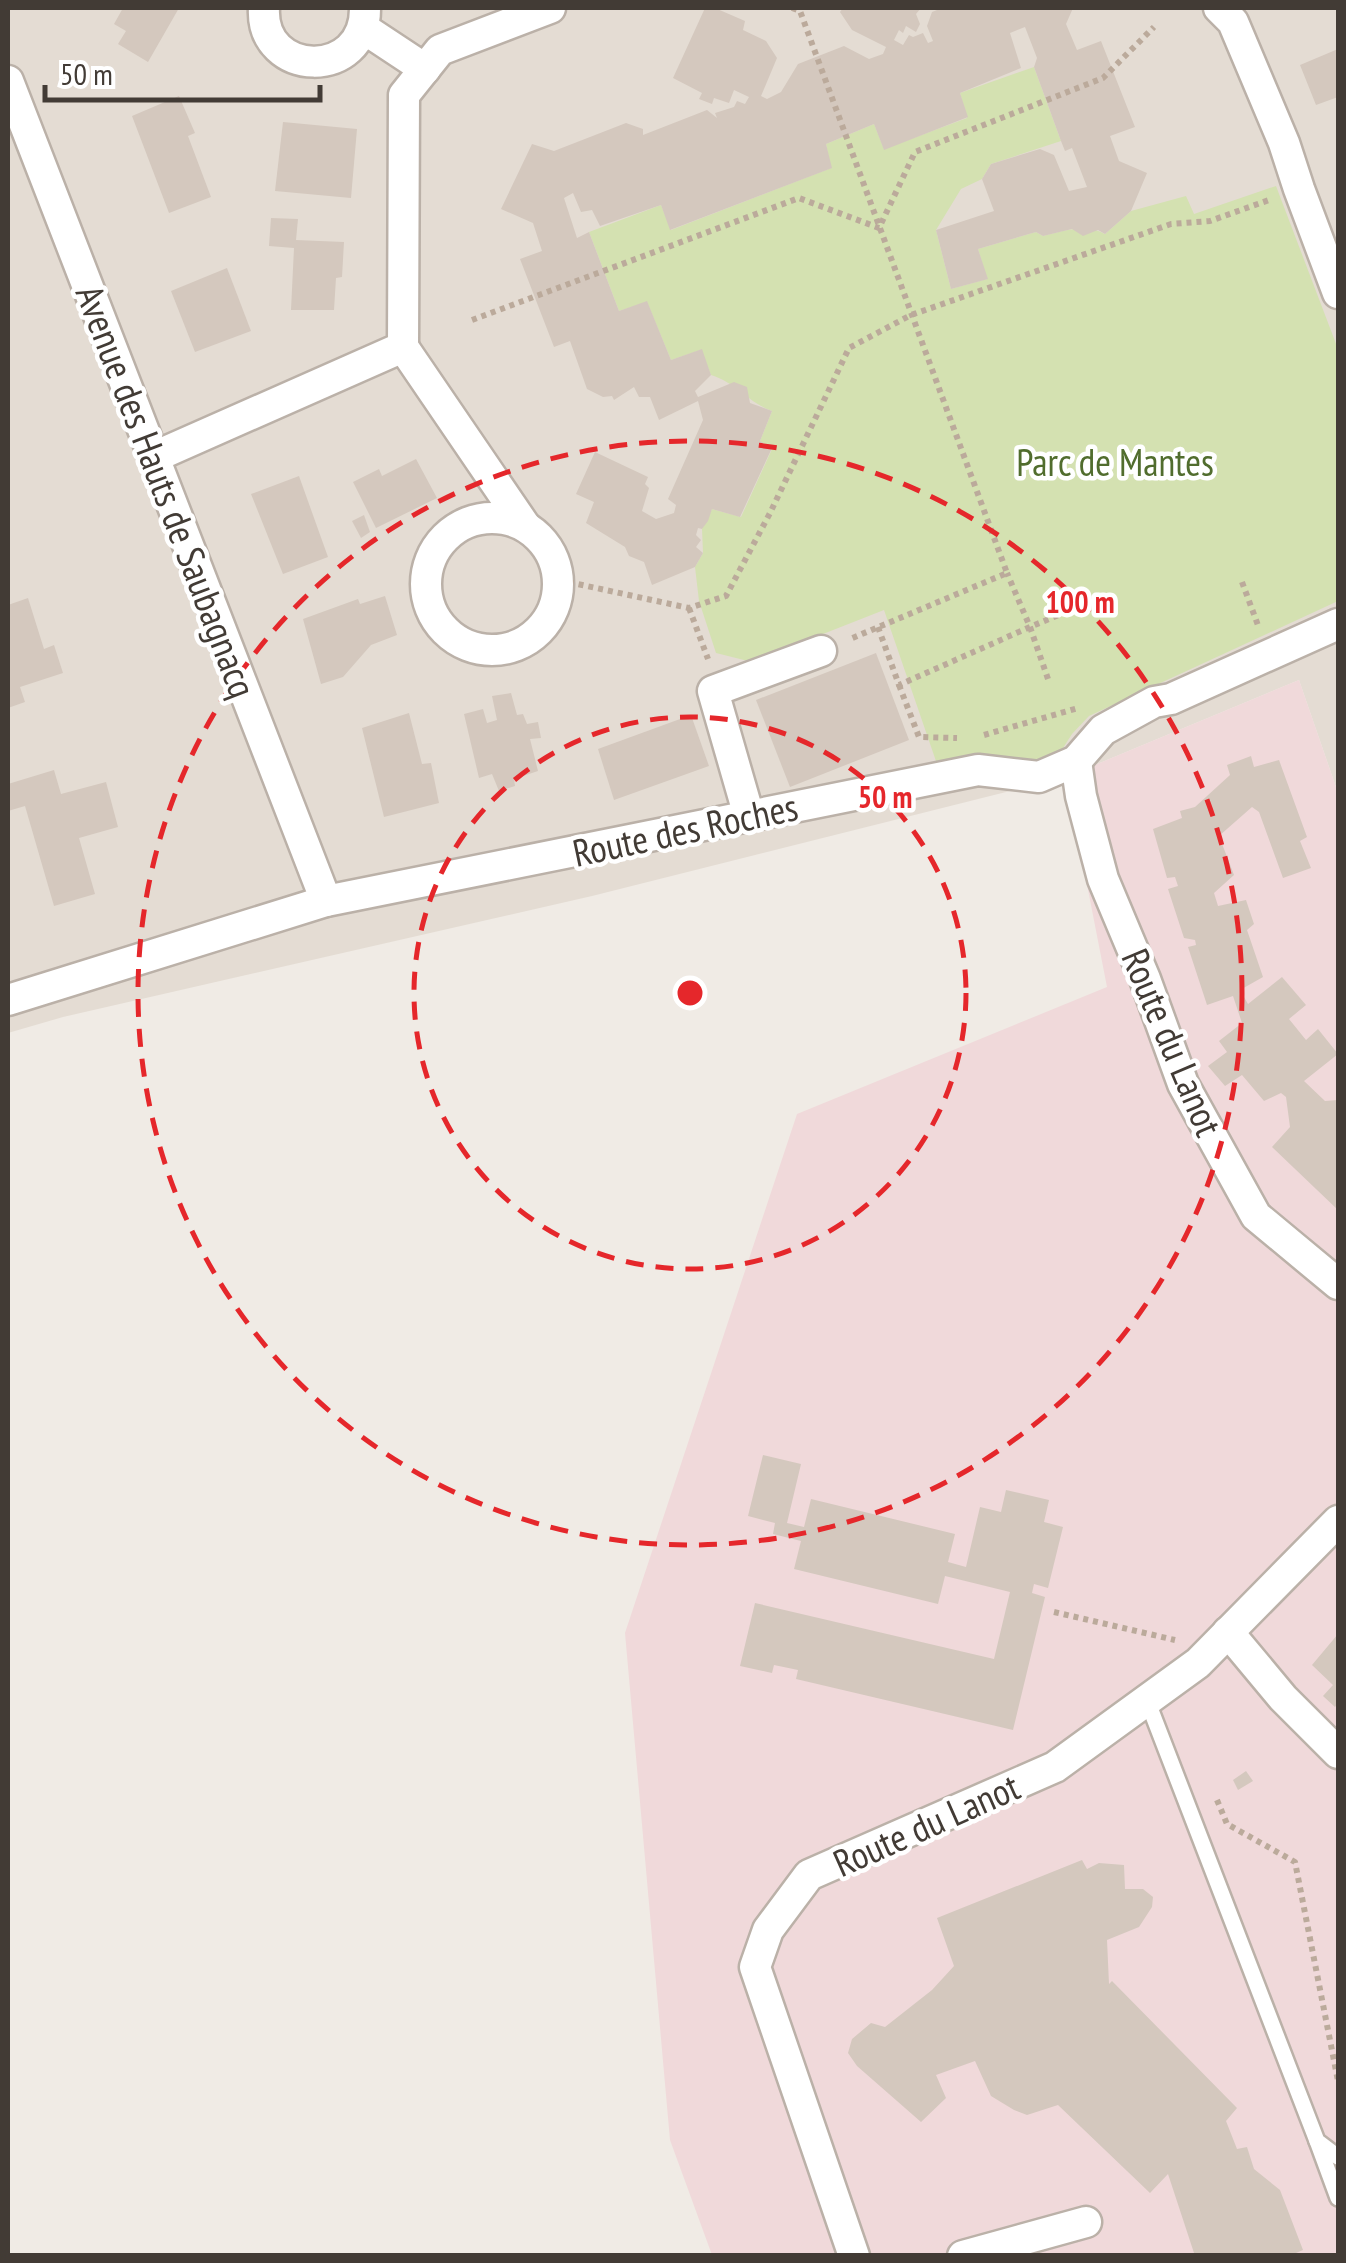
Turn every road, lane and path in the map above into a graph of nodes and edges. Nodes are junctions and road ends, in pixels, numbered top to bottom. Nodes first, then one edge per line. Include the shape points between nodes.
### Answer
1 (264, 8) edge
2 (550, 8) edge
3 (1220, 8) edge
4 (797, 9) edge
5 (364, 18) edge
6 (1154, 27) dead end
7 (425, 69) junction
8 (8, 81) edge
9 (1298, 190) junction
10 (879, 228) junction
11 (1338, 292) edge
12 (910, 314) junction
13 (472, 320) dead end
14 (403, 347) junction
15 (154, 457) junction
16 (525, 526) junction
17 (1008, 573) junction
18 (558, 580) junction
19 (1242, 582) dead end
20 (1106, 595) dead end
21 (688, 608) junction
22 (1338, 624) edge
23 (878, 627) junction
24 (1030, 627) junction
25 (1259, 628) dead end
26 (820, 652) joint
27 (1048, 679) dead end
28 (898, 685) junction
29 (720, 688) junction
30 (1094, 700) dead end
31 (978, 737) dead end
32 (959, 738) dead end
33 (1076, 760) junction
34 (749, 816) junction
35 (326, 901) junction
36 (8, 1000) edge
37 (1338, 1284) edge
38 (1338, 1520) edge
39 (1054, 1612) dead end
40 (1220, 1640) junction
41 (1147, 1700) junction
42 (1338, 1753) edge
43 (1212, 1788) dead end
44 (1338, 2081) edge
45 (1316, 2141) junction
46 (1338, 2157) edge
47 (1338, 2198) edge
48 (1086, 2222) dead end
49 (854, 2256) edge
50 (963, 2256) edge

1 - 5 street via 279,49 310,62 342,55 355,43
2 - 7 street via 440,50
3 - 9 street via 1233,22
4 - 10 path
5 - 7 street
6 - 10 path via 1103,78 916,152
7 - 14 street via 404,95
8 - 15 street, Avenue des Hauts de Saubagnacq
9 - 11 street
9 - 12 path via 1210,221 1171,224
10 - 12 path
10 - 13 path via 799,198
12 - 17 path
12 - 21 path via 849,348 726,596
14 - 15 street
14 - 16 street
15 - 35 street, Avenue des Hauts de Saubagnacq
16 - 18 street via 548,549
16 - 18 street via 482,517 444,537 426,576 435,619 469,646 512,648 546,622
17 - 23 path
17 - 24 path
18 - 21 path
19 - 25 path
20 - 24 path
21 - 29 path
22 - 33 street, Route des Roches via 1154,702 1103,730
23 - 26 path
23 - 28 path
24 - 27 path
24 - 28 path
26 - 29 street
28 - 32 path via 919,736
29 - 34 street via 713,691
30 - 31 path
33 - 34 street, Route des Roches via 1040,777 978,770
33 - 37 street, Route du Lanot via 1103,879 1183,1084 1256,1216
34 - 35 street, Route des Roches
35 - 36 street, Route des Roches
38 - 40 street, Route du Lanot
39 - 40 path
40 - 41 street, Route du Lanot
40 - 42 street
41 - 45 lane
41 - 49 street, Route du Lanot via 1055,1768 808,1875 768,1930 756,1967
43 - 44 path via 1227,1824 1295,1862
45 - 46 lane
45 - 47 lane
48 - 50 street

